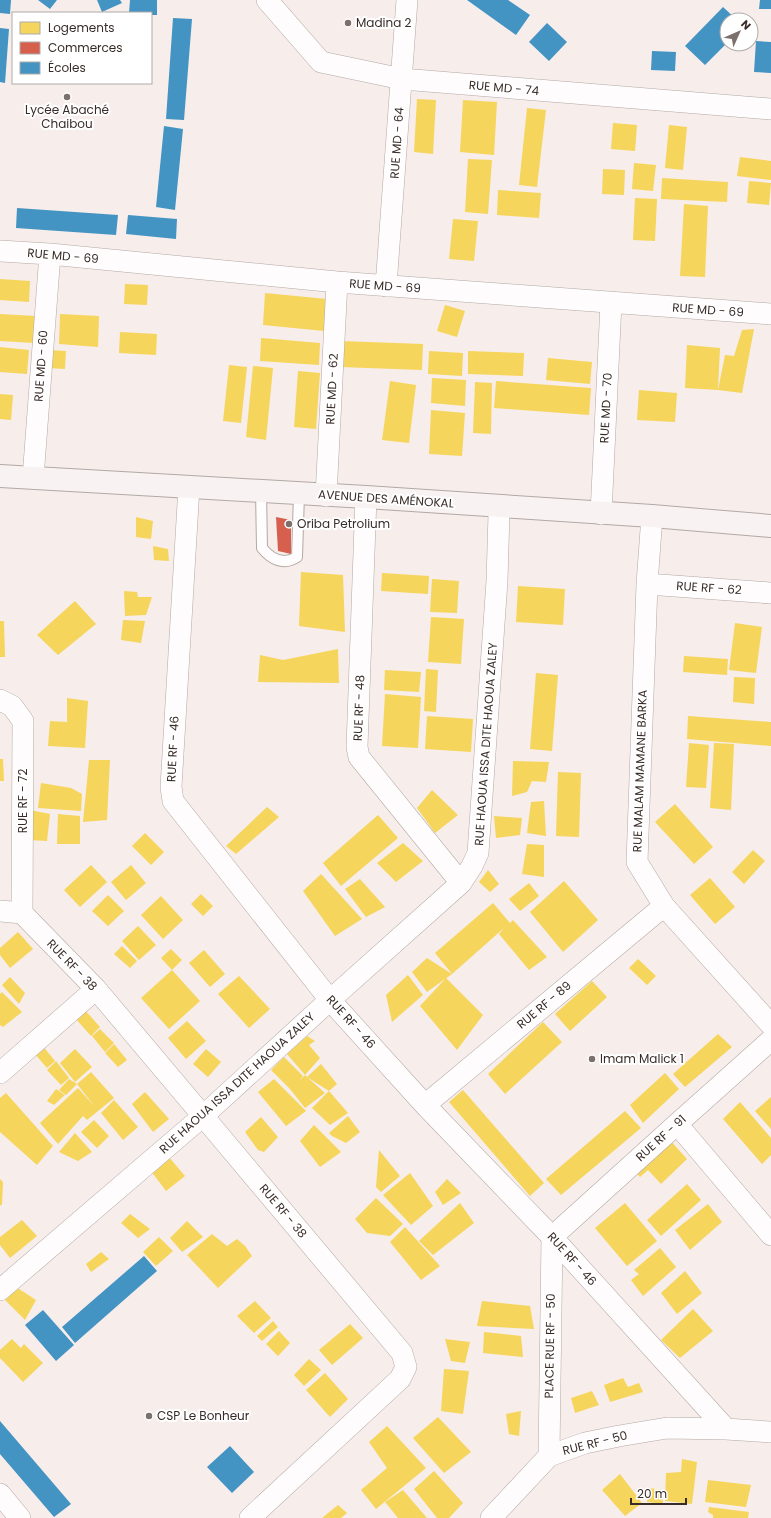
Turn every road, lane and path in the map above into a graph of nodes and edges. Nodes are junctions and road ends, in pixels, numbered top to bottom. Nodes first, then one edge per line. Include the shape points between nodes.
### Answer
1 (267, 0) edge
2 (407, 0) edge
3 (402, 79) junction
4 (771, 109) edge
5 (0, 251) edge
6 (50, 254) junction
7 (337, 282) junction
8 (386, 286) junction
9 (611, 303) junction
10 (771, 314) edge
11 (0, 476) edge
12 (33, 478) junction
13 (189, 487) junction
14 (261, 491) junction
15 (299, 494) junction
16 (326, 496) junction
17 (366, 497) junction
18 (499, 514) dead end
19 (600, 514) junction
20 (652, 516) junction
21 (771, 526) edge
22 (647, 584) junction
23 (771, 593) edge
24 (0, 700) edge
25 (461, 884) junction
26 (664, 906) junction
27 (0, 911) edge
28 (22, 913) junction
29 (96, 990) junction
30 (330, 1000) junction
31 (771, 1025) edge
32 (771, 1040) edge
33 (0, 1073) edge
34 (425, 1105) junction
35 (204, 1116) junction
36 (676, 1124) junction
37 (771, 1235) edge
38 (552, 1237) junction
39 (0, 1290) edge
40 (726, 1429) junction
41 (771, 1432) edge
42 (549, 1456) junction
43 (0, 1494) edge
44 (20, 1518) edge
45 (250, 1518) edge
46 (491, 1518) edge

1 - 3 street, RUE MD - 74 via 321,62
2 - 3 street, RUE MD - 64
3 - 4 street, RUE MD - 74
3 - 8 street, RUE MD - 64
5 - 6 street, RUE MD - 69
6 - 7 street, RUE MD - 69
6 - 12 street, RUE MD - 60
7 - 8 street, RUE MD - 69
7 - 16 street, RUE MD - 62
8 - 9 street, RUE MD - 69
9 - 10 street, RUE MD - 69
9 - 19 street, RUE MD - 70
11 - 12 main road, AVENUE DES AMÉNOKAL
12 - 13 main road, AVENUE DES AMÉNOKAL
13 - 14 main road, AVENUE DES AMÉNOKAL
13 - 30 street, RUE RF - 46 via 171,787 173,801
14 - 15 main road, AVENUE DES AMÉNOKAL
14 - 15 lane via 262,548 272,558 286,562 297,557
15 - 16 main road, AVENUE DES AMÉNOKAL
16 - 17 main road, AVENUE DES AMÉNOKAL
17 - 19 main road, AVENUE DES AMÉNOKAL
17 - 25 street, RUE RF - 48 via 357,739 359,757
18 - 25 street, RUE HAOUA ISSA DITE HAOUA ZALEY via 497,581 478,852
19 - 20 main road, AVENUE DES AMÉNOKAL
20 - 21 main road, AVENUE DES AMÉNOKAL
20 - 22 street, RUE MALAM MAMANE BARKA
22 - 23 street, RUE RF - 62
22 - 26 street, RUE MALAM MAMANE BARKA via 637,862
24 - 28 street, RUE RF - 72 via 12,706 23,721
25 - 30 street, RUE HAOUA ISSA DITE HAOUA ZALEY
26 - 31 street, RUE MALAM MAMANE BARKA
26 - 34 street, RUE RF - 89
27 - 28 street
28 - 29 street, RUE RF - 38
29 - 33 street
29 - 35 street, RUE RF - 38
30 - 34 street, RUE RF - 46
30 - 35 street, RUE HAOUA ISSA DITE HAOUA ZALEY
32 - 36 street, RUE RF - 91
34 - 38 street, RUE RF - 46
35 - 39 street, RUE HAOUA ISSA DITE HAOUA ZALEY
35 - 45 street, RUE RF - 38 via 402,1353 406,1367 400,1379
36 - 37 street
36 - 38 street, RUE RF - 91
38 - 40 street, RUE RF - 46
38 - 42 street, PLACE RUE RF - 50
40 - 41 street
40 - 42 street, RUE RF - 50 via 667,1428 626,1434 585,1443
42 - 46 street, RUE RF - 50
43 - 44 street

